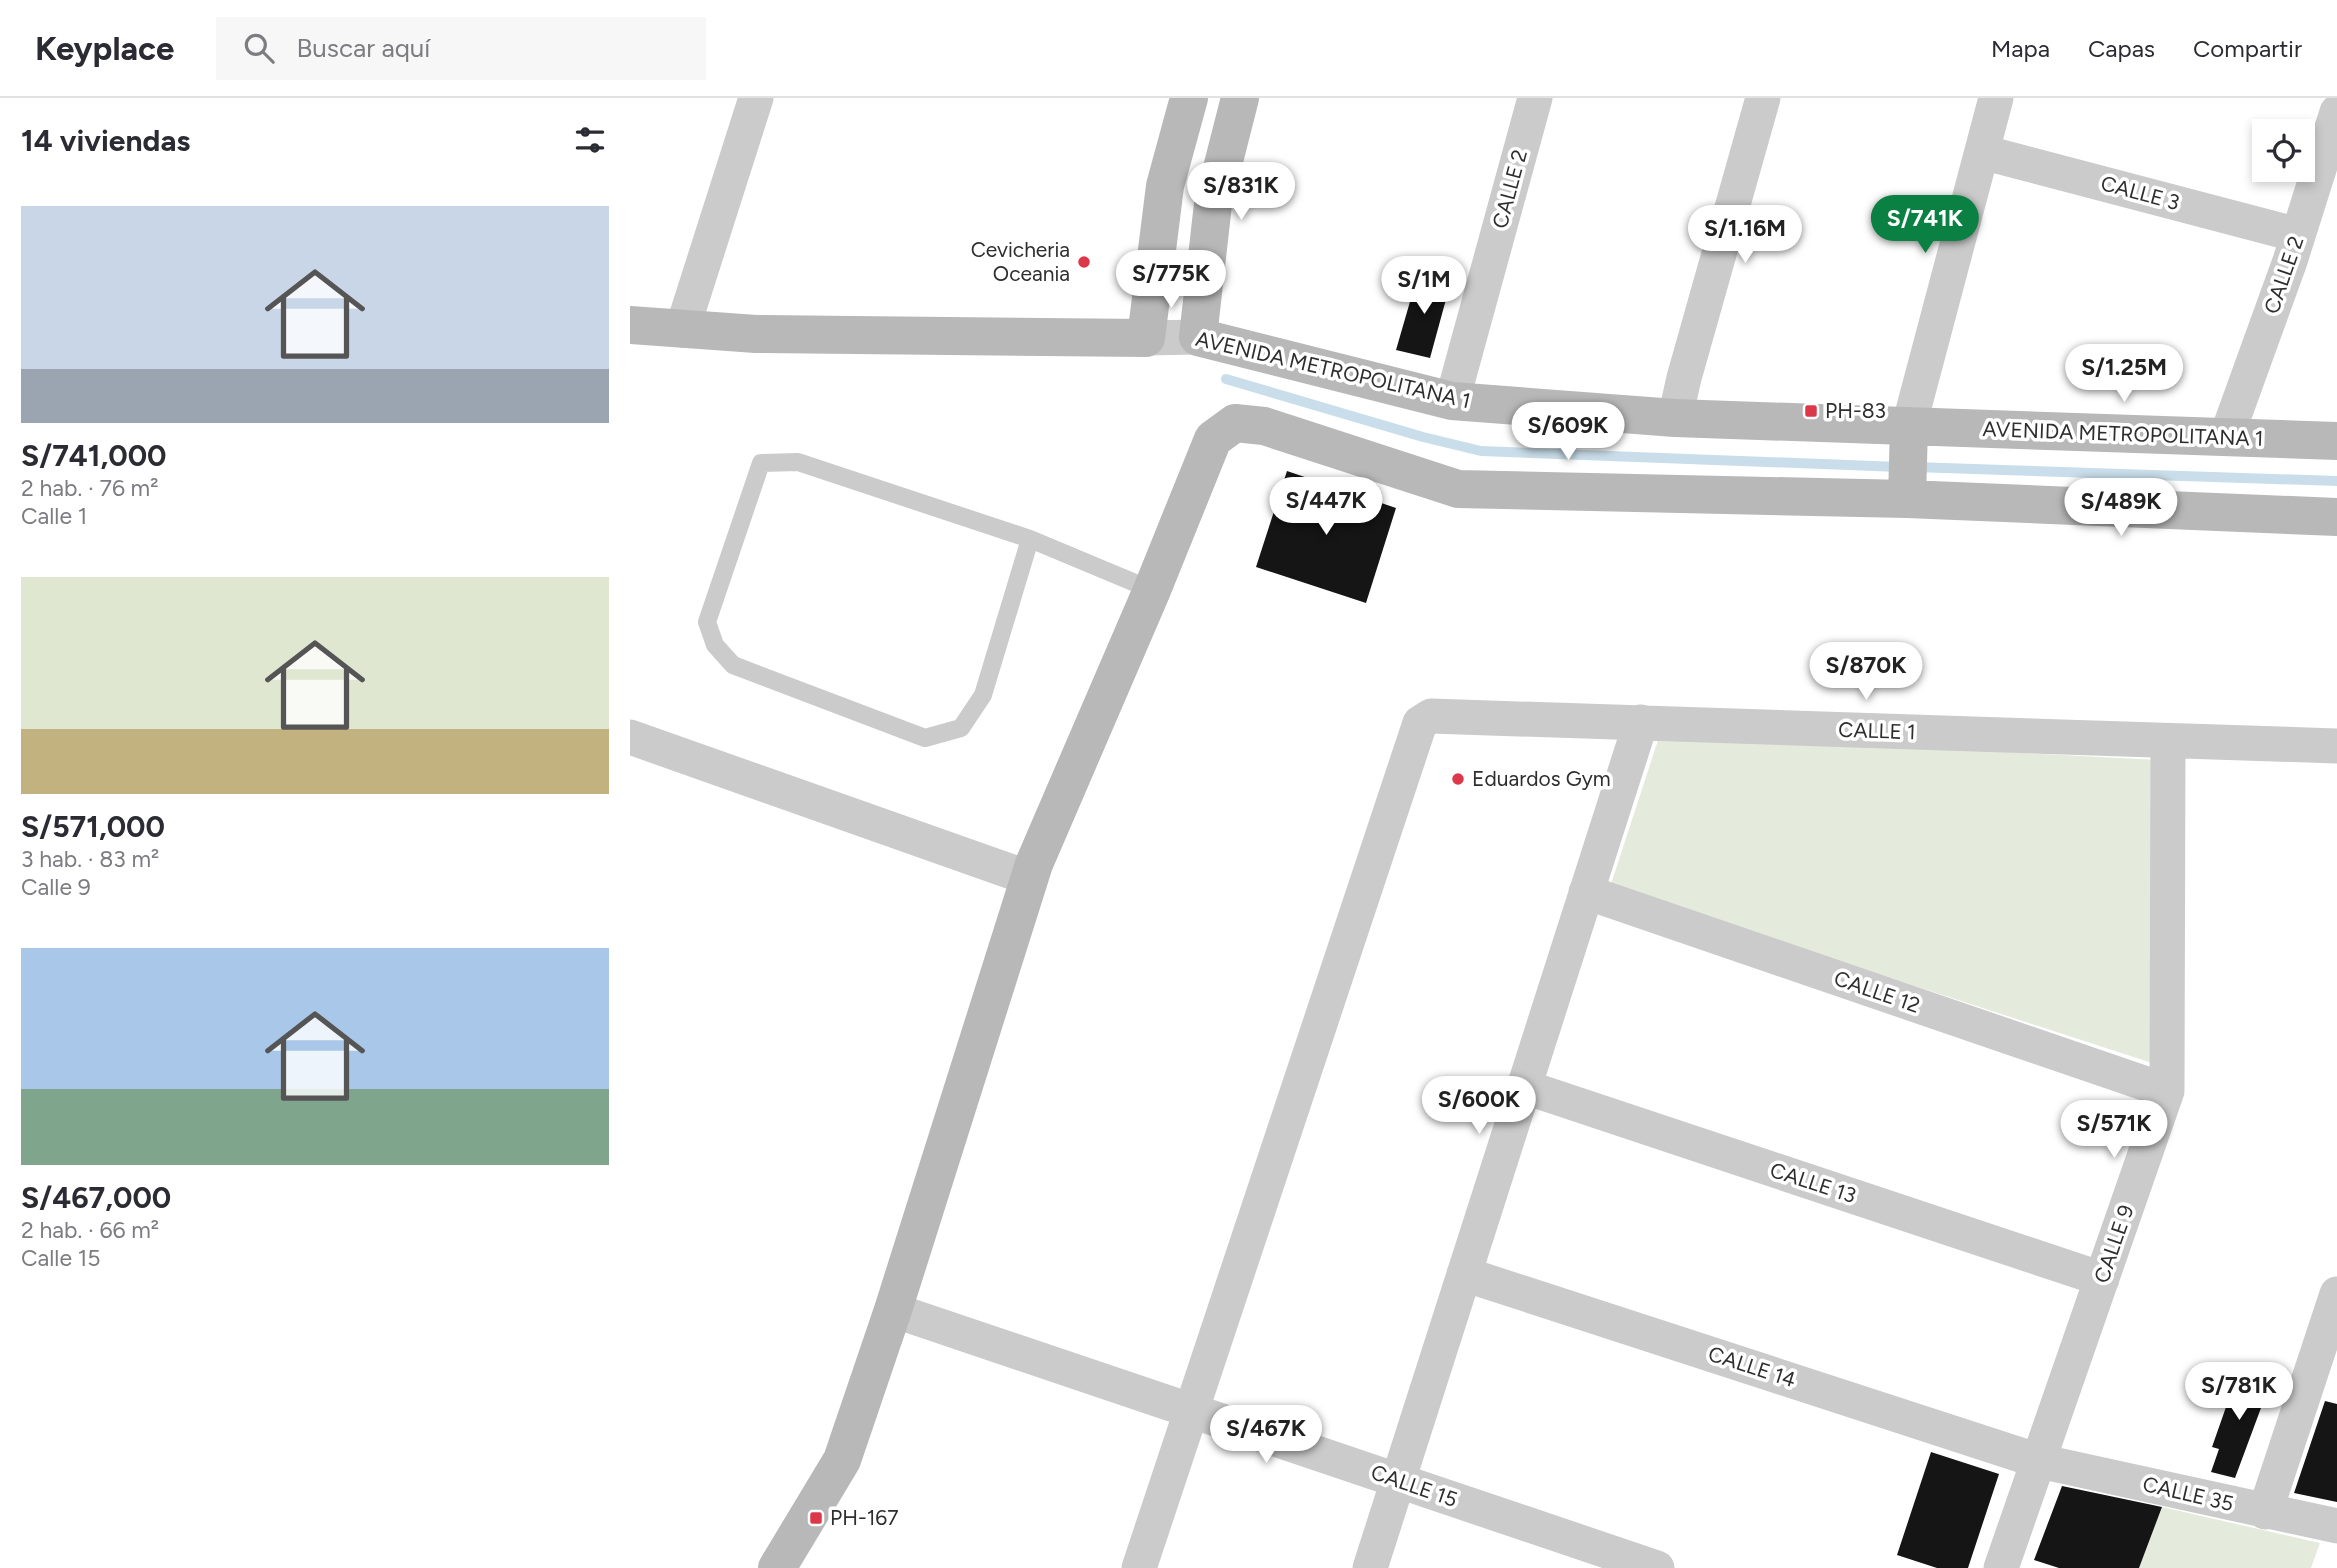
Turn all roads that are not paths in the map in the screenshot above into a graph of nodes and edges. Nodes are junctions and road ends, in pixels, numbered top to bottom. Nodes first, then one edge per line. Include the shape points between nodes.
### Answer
1 (756, 98) edge
2 (1189, 98) edge
3 (1240, 98) edge
4 (1535, 98) edge
5 (1763, 98) edge
6 (1996, 98) edge
7 (2337, 112) edge
8 (1982, 152) junction
9 (2298, 234) junction
10 (630, 325) edge
11 (682, 330) junction
12 (1198, 337) junction
13 (1146, 338) junction
14 (1452, 401) junction
15 (1675, 418) junction
16 (1909, 433) junction
17 (2226, 438) junction
18 (2337, 441) edge
19 (1907, 491) junction
20 (2337, 517) edge
21 (1030, 539) junction
22 (1152, 590) junction
23 (1641, 722) junction
24 (630, 737) edge
25 (2168, 741) junction
26 (2337, 746) edge
27 (1029, 878) junction
28 (1586, 892) junction
29 (1525, 1087) junction
30 (2167, 1091) junction
31 (1464, 1274) junction
32 (2102, 1279) junction
33 (2337, 1294) edge
34 (893, 1310) junction
35 (1194, 1409) junction
36 (2039, 1461) junction
37 (1399, 1482) junction
38 (2265, 1512) junction
39 (2337, 1526) edge
40 (777, 1568) edge
41 (1139, 1568) edge
42 (1370, 1568) edge
43 (1657, 1568) edge
44 (2001, 1568) edge

1 - 11 street
2 - 13 street via 1165,186
3 - 12 street via 1213,204
4 - 14 street, CALLE 2
5 - 15 street
6 - 8 street
7 - 9 street, CALLE 2
8 - 9 street, CALLE 3
8 - 16 street
9 - 17 street, CALLE 2
10 - 11 street, AVENIDA METROPOLITANA 1
11 - 13 street, AVENIDA METROPOLITANA 1
12 - 13 street, AVENIDA METROPOLITANA 1
12 - 14 street, AVENIDA METROPOLITANA 1
14 - 15 street, AVENIDA METROPOLITANA 1
15 - 16 street, AVENIDA METROPOLITANA 1
16 - 17 street, AVENIDA METROPOLITANA 1
16 - 19 street
17 - 18 street, AVENIDA METROPOLITANA 1
19 - 20 street
19 - 22 street via 1458,489 1264,426 1235,422 1213,439
21 - 21 lane via 798,462 761,463 707,622 715,645 733,665 925,738 961,728 983,695
21 - 22 lane
22 - 27 street
23 - 25 street, CALLE 1
23 - 28 street
23 - 35 street, CALLE 1 via 1431,716 1420,723
24 - 27 street
25 - 26 street, CALLE 1
25 - 30 street, CALLE 9
27 - 34 street
28 - 29 street
28 - 30 street, CALLE 12
29 - 31 street
29 - 32 street, CALLE 13
30 - 32 street, CALLE 9
31 - 36 street, CALLE 14
31 - 37 street
32 - 36 street, CALLE 9
33 - 38 street
34 - 35 street, CALLE 15
34 - 40 street via 842,1460
35 - 37 street, CALLE 15
35 - 41 street
36 - 38 street, CALLE 35
36 - 44 street, CALLE 9
37 - 42 street
37 - 43 street, CALLE 15
38 - 39 street, CALLE 35

